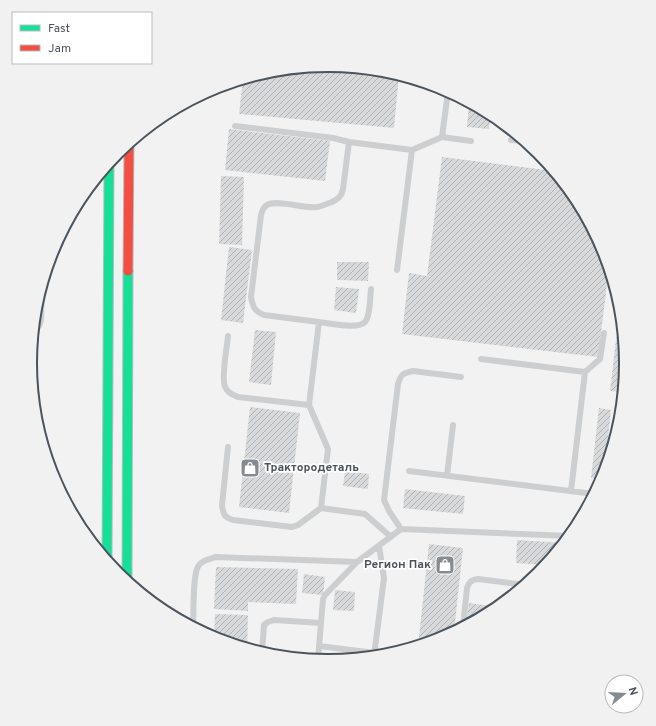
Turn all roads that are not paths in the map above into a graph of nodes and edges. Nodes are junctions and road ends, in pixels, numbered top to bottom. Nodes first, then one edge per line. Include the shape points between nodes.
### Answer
1 (448, 98) edge
2 (235, 126) dead end
3 (442, 137) junction
4 (511, 140) dead end
5 (515, 140) edge
6 (471, 141) dead end
7 (349, 142) junction
8 (412, 150) junction
9 (129, 151) edge
10 (108, 172) edge
11 (397, 270) dead end
12 (371, 289) dead end
13 (41, 315) edge
14 (319, 322) junction
15 (39, 327) edge
16 (604, 334) dead end
17 (228, 336) dead end
18 (481, 360) dead end
19 (585, 372) junction
20 (461, 377) dead end
21 (309, 405) junction
22 (453, 425) dead end
23 (228, 447) dead end
24 (409, 472) dead end
25 (447, 476) junction
26 (571, 491) junction
27 (588, 493) edge
28 (321, 508) junction
29 (400, 529) junction
30 (562, 536) edge
31 (391, 537) junction
32 (378, 546) junction
33 (107, 553) edge
34 (357, 562) junction
35 (127, 574) edge
36 (517, 584) edge
37 (464, 620) edge
38 (193, 621) edge
39 (321, 623) junction
40 (262, 646) edge
41 (319, 646) junction
42 (376, 650) edge
43 (359, 652) edge
44 (318, 653) edge

1 - 3 lane
2 - 7 lane
3 - 6 lane
3 - 8 lane
4 - 5 lane
7 - 8 lane
7 - 14 lane via 340,198 317,207 268,204 263,208 261,215 252,306 264,315
8 - 11 lane
9 - 35 highway
10 - 33 highway
12 - 14 lane via 368,317 362,325
13 - 15 lane
14 - 21 lane
16 - 19 lane via 600,359
17 - 21 lane via 224,378 225,387 230,394
18 - 19 lane
19 - 26 lane
20 - 29 lane via 413,371 400,376 384,500
21 - 28 lane via 328,448
22 - 25 lane
23 - 28 lane via 222,505 226,518 292,527
24 - 25 lane
25 - 26 lane
26 - 27 lane
28 - 31 lane via 365,514
29 - 30 lane
29 - 31 lane
31 - 32 lane
32 - 34 lane
32 - 42 lane via 384,578
34 - 38 lane via 216,557 204,560 198,566 195,578
34 - 39 lane via 325,595
36 - 37 lane via 478,579 469,582
39 - 40 lane via 274,620 268,622 264,625
39 - 41 lane
41 - 43 lane
41 - 44 lane

